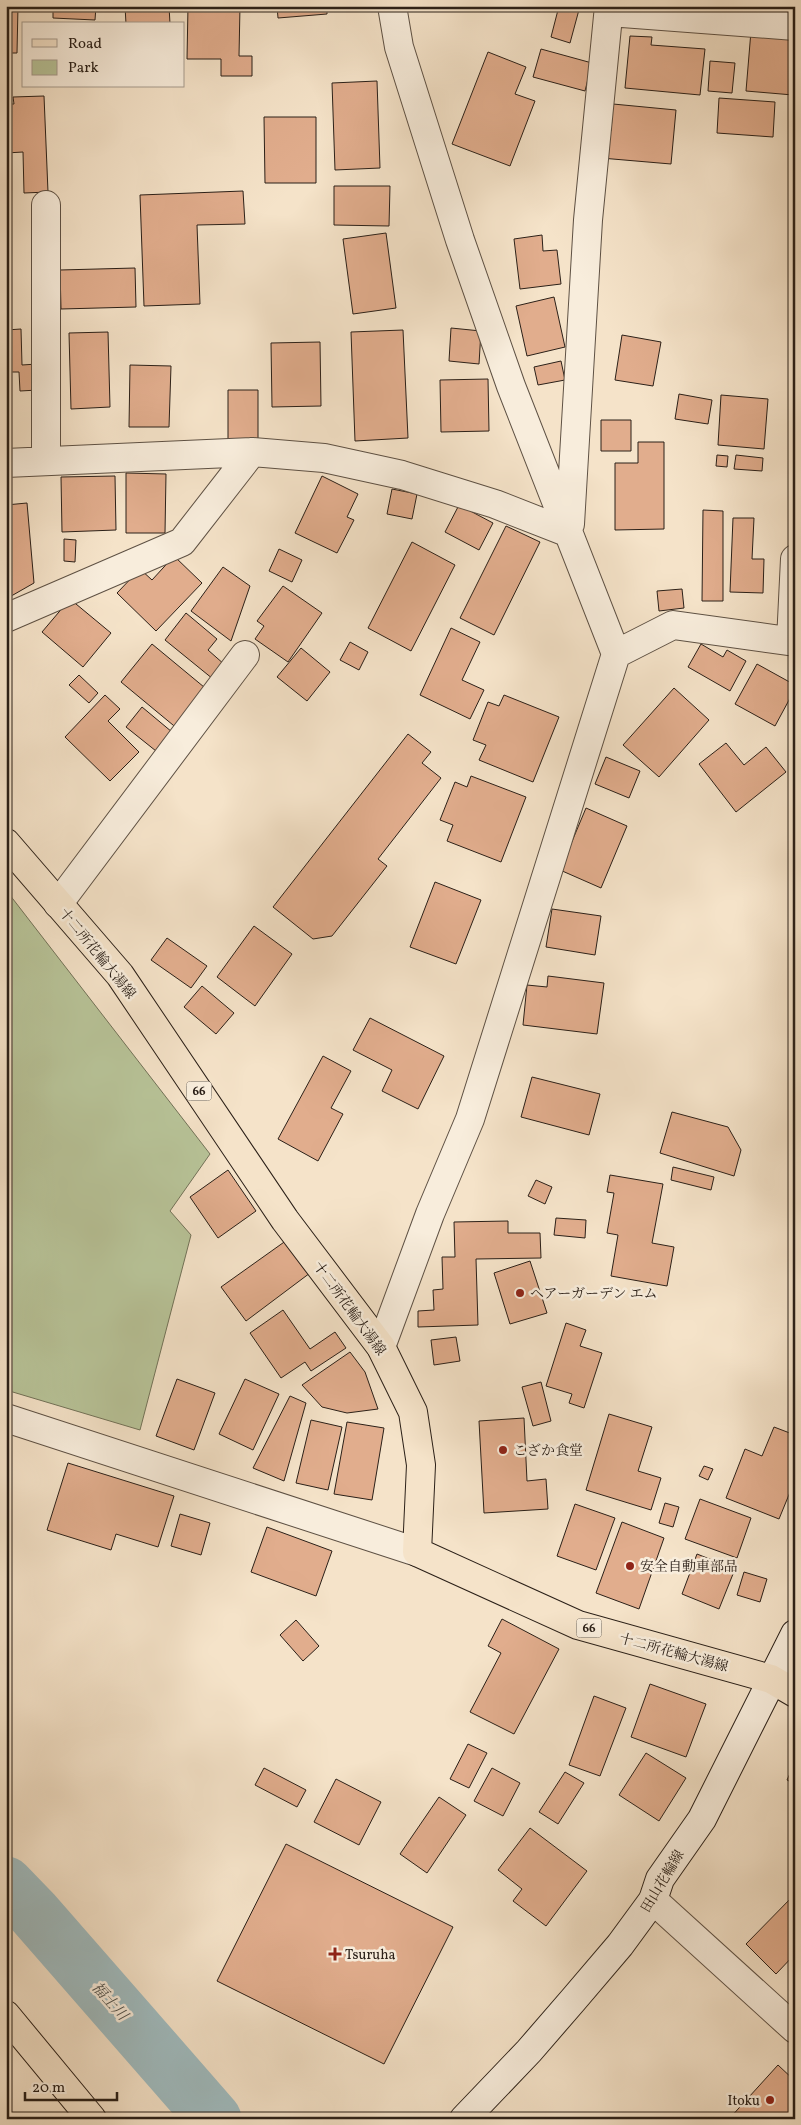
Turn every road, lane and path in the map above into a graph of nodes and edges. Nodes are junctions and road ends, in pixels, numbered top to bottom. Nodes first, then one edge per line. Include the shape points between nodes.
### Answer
1 (392, 6) edge
2 (609, 9) edge
3 (795, 26) edge
4 (46, 205) dead end
5 (252, 452) junction
6 (46, 461) junction
7 (6, 463) edge
8 (570, 533) junction
9 (795, 559) edge
10 (6, 618) edge
11 (793, 642) edge
12 (245, 654) dead end
13 (616, 654) junction
14 (6, 843) edge
15 (58, 904) junction
16 (382, 1347) junction
17 (6, 1418) edge
18 (417, 1552) junction
19 (795, 1634) edge
20 (771, 1679) junction
21 (795, 1693) edge
22 (653, 1900) junction
23 (6, 2015) edge
24 (795, 2029) edge
25 (92, 2119) edge
26 (464, 2119) edge

1 - 8 street via 398,47 460,240 511,386
2 - 3 street
2 - 8 street via 588,220
4 - 6 street
5 - 6 street
5 - 8 street via 324,458 402,475 495,504
5 - 10 street via 182,542
6 - 7 street
8 - 13 street
9 - 11 street
11 - 13 street via 673,625
12 - 15 street
13 - 16 street via 470,1119 430,1214
14 - 15 main road, 十二所花輪大湯線 / 66
15 - 16 main road, 十二所花輪大湯線 / 66 via 120,976 285,1220
16 - 18 main road, 十二所花輪大湯線 / 66 via 413,1412 421,1465
17 - 18 street
18 - 20 main road, 十二所花輪大湯線 / 66 via 578,1625
19 - 20 street, 田山花輪線
20 - 21 main road, 十二所花輪大湯線 / 66
20 - 22 street, 田山花輪線 via 702,1819 660,1879
22 - 24 street
22 - 26 street, 田山花輪線 via 574,1999
23 - 25 main road

